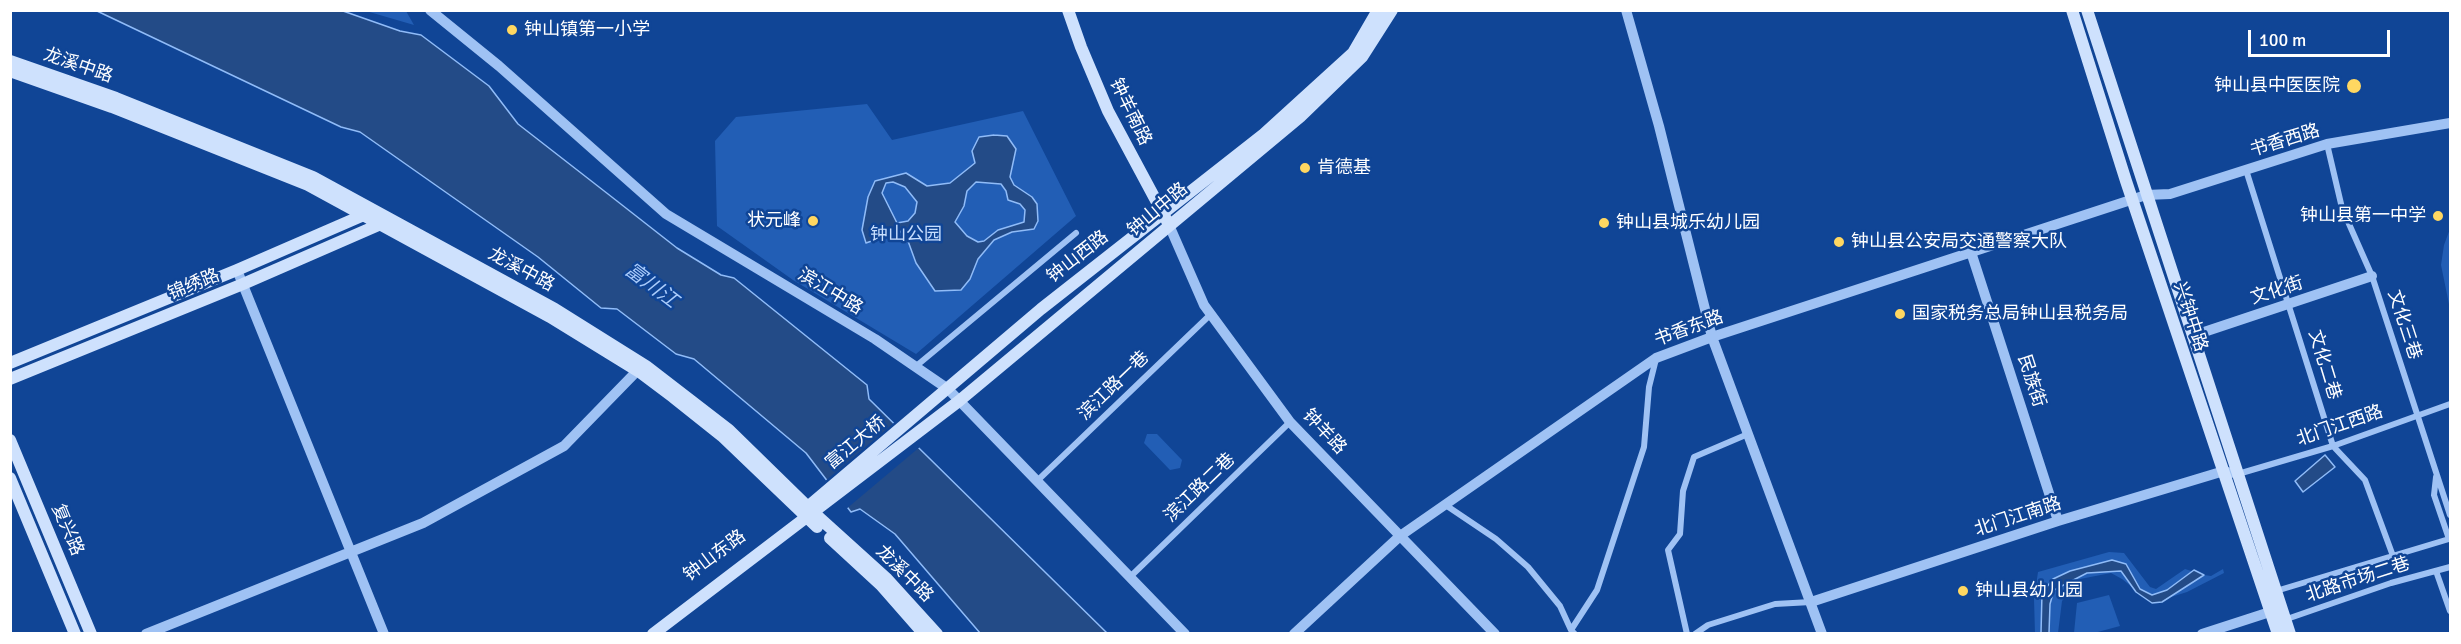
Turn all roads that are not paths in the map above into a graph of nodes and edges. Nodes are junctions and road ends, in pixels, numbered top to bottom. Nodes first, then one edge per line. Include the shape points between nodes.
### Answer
1 (430, 10) edge
2 (1068, 10) edge
3 (1378, 10) edge
4 (1392, 10) edge
5 (1626, 10) edge
6 (2072, 10) edge
7 (2087, 10) edge
8 (10, 61) edge
9 (10, 71) edge
10 (2451, 123) edge
11 (2327, 144) junction
12 (2246, 170) junction
13 (2146, 195) junction
14 (2132, 200) junction
15 (367, 213) junction
16 (1166, 220) junction
17 (385, 223) junction
18 (1076, 232) dead end
19 (1971, 252) junction
20 (237, 270) junction
21 (2372, 276) junction
22 (243, 284) junction
23 (2290, 304) junction
24 (1211, 314) junction
25 (2192, 336) junction
26 (1712, 337) junction
27 (1656, 358) junction
28 (10, 363) edge
29 (915, 367) junction
30 (642, 368) junction
31 (10, 379) edge
32 (948, 389) junction
33 (959, 401) junction
34 (2451, 404) edge
35 (926, 408) joint
36 (2418, 416) junction
37 (932, 422) joint
38 (1290, 422) junction
39 (1748, 434) junction
40 (10, 440) edge
41 (2333, 446) junction
42 (2224, 471) junction
43 (2437, 473) junction
44 (2238, 474) junction
45 (10, 478) edge
46 (1037, 481) junction
47 (1444, 504) junction
48 (808, 512) junction
49 (2451, 516) edge
50 (2058, 521) junction
51 (1400, 536) junction
52 (351, 553) junction
53 (2393, 556) junction
54 (2451, 567) edge
55 (2436, 570) junction
56 (1130, 577) junction
57 (2271, 594) junction
58 (1811, 602) junction
59 (2451, 611) edge
60 (2278, 619) edge
61 (1488, 631) edge
62 (1573, 632) edge
63 (75, 633) edge
64 (91, 633) edge
65 (146, 633) edge
66 (384, 633) edge
67 (642, 633) edge
68 (652, 633) edge
69 (924, 633) edge
70 (937, 633) edge
71 (1185, 633) edge
72 (1294, 633) edge
73 (1687, 633) edge
74 (1695, 633) edge
75 (1822, 633) edge
76 (2202, 633) edge
77 (2290, 633) edge

1 - 29 street, 滨江中路 via 666,214 811,299
2 - 16 main road, 钟羊南路 via 1108,111
3 - 16 main road, 钟山西路 via 1353,53
4 - 16 main road, 钟山中路 via 1362,57 1300,117
5 - 26 street
6 - 14 main road, 兴钟中路
7 - 13 main road, 兴钟中路
8 - 15 main road, 龙溪中路 via 116,98 313,177
9 - 15 main road, 龙溪中路 via 255,162
10 - 11 street, 书香西路
11 - 12 street, 书香西路
11 - 21 street, 文化三巷 via 2342,208
12 - 13 street, 书香西路 via 2170,194
12 - 23 street, 文化二巷
13 - 14 street, 书香西路
13 - 25 main road, 兴钟中路
14 - 19 street, 书香东路
14 - 42 main road, 兴钟中路
15 - 17 main road, 龙溪中路
15 - 20 main road, 锦绣路
16 - 24 street, 钟羊路
16 - 32 main road, 钟山西路 via 1041,309
16 - 33 main road, 钟山中路
17 - 22 main road, 锦绣路
17 - 30 main road, 龙溪中路 via 555,309
18 - 29 street
19 - 26 street, 书香东路
19 - 50 street, 民族街
20 - 22 street
20 - 28 main road, 锦绣路
21 - 23 street, 文化街
21 - 36 street, 文化三巷
22 - 31 main road, 锦绣路
22 - 52 street
23 - 25 street, 文化街
23 - 41 street, 文化二巷
24 - 38 street, 钟羊路
24 - 46 street, 滨江路一巷
25 - 44 main road, 兴钟中路
26 - 27 street, 书香东路
26 - 39 street
27 - 47 street, 书香东路
27 - 62 street via 1649,387 1644,447 1597,590
29 - 32 street, 滨江中路
30 - 48 main road, 龙溪中路 via 729,429
30 - 52 street via 564,447 423,523
32 - 33 street, 滨江中路
32 - 35 main road, 钟山西路
33 - 37 main road, 钟山中路
33 - 46 street, 滨江中路
34 - 36 street, 北门江西路
35 - 48 main road, 富江大桥
36 - 41 street, 北门江西路
36 - 43 street, 文化三巷
37 - 48 main road, 富江大桥
38 - 51 street, 钟羊路
38 - 56 street, 滨江路二巷
39 - 58 street
39 - 73 street via 1694,457 1683,491 1680,534 1668,550
40 - 64 main road, 复兴路
41 - 44 street, 北门江西路
41 - 53 street, 文化二巷 via 2365,480
42 - 44 street, 北门江南路
42 - 50 street, 北门江南路
42 - 57 main road, 兴钟中路
43 - 49 street, 文化三巷
43 - 53 street via 2434,495 2449,539
44 - 57 main road, 兴钟中路
45 - 63 main road, 复兴路
46 - 56 street, 滨江中路
47 - 51 street, 书香东路
47 - 62 street via 1496,539 1528,567 1560,606
48 - 67 main road, 钟山东路
48 - 68 main road, 钟山东路
48 - 69 main road, 龙溪中路
48 - 70 main road, 龙溪中路 via 888,579
50 - 58 street, 北门江南路
51 - 61 street, 钟羊路
51 - 72 street, 书香东路
52 - 65 street
52 - 66 street
53 - 57 street
54 - 55 street, 北路市场二巷
55 - 59 street
55 - 60 street, 北路市场二巷
56 - 71 street, 滨江中路
57 - 60 main road, 兴钟中路
58 - 74 street via 1775,604 1708,625
58 - 75 street
60 - 76 street
60 - 77 main road, 兴钟中路

